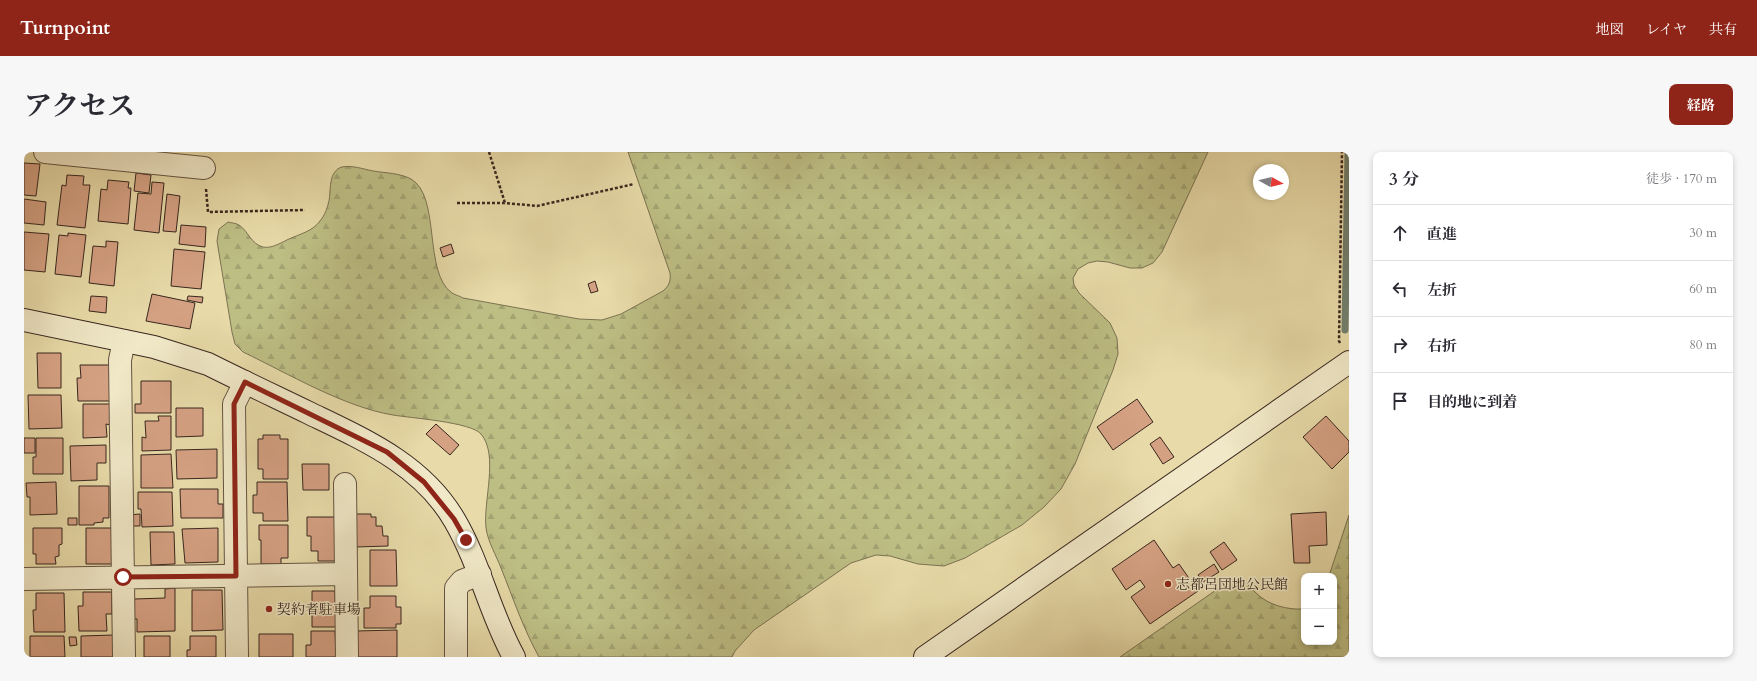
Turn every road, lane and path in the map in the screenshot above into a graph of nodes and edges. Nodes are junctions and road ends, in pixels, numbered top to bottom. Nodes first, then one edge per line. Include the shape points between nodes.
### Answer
1 (45, 152) edge
2 (489, 152) edge
3 (1342, 152) edge
4 (117, 156) edge
5 (204, 176) joint
6 (634, 184) dead end
7 (457, 203) dead end
8 (505, 203) junction
9 (305, 210) dead end
10 (24, 320) edge
11 (124, 341) junction
12 (1346, 354) edge
13 (245, 382) junction
14 (345, 484) dead end
15 (346, 574) junction
16 (480, 574) junction
17 (236, 576) junction
18 (123, 577) junction
19 (24, 578) edge
20 (124, 657) edge
21 (237, 657) edge
22 (347, 657) edge
23 (456, 657) edge
24 (514, 657) edge
25 (925, 657) edge

1 - 4 street
2 - 8 path
3 - 12 path via 1339,341
4 - 5 street
5 - 9 path via 208,212
6 - 8 path via 537,206
7 - 8 path
10 - 11 street
11 - 13 street via 182,355
11 - 18 street via 120,360
12 - 25 street
13 - 16 street via 366,440 406,466 424,482 454,519
13 - 17 street via 234,404
14 - 15 street
15 - 17 street
15 - 22 street
16 - 23 street via 462,581 456,588
16 - 24 street via 497,622
17 - 18 street
17 - 21 street
18 - 19 street
18 - 20 street

